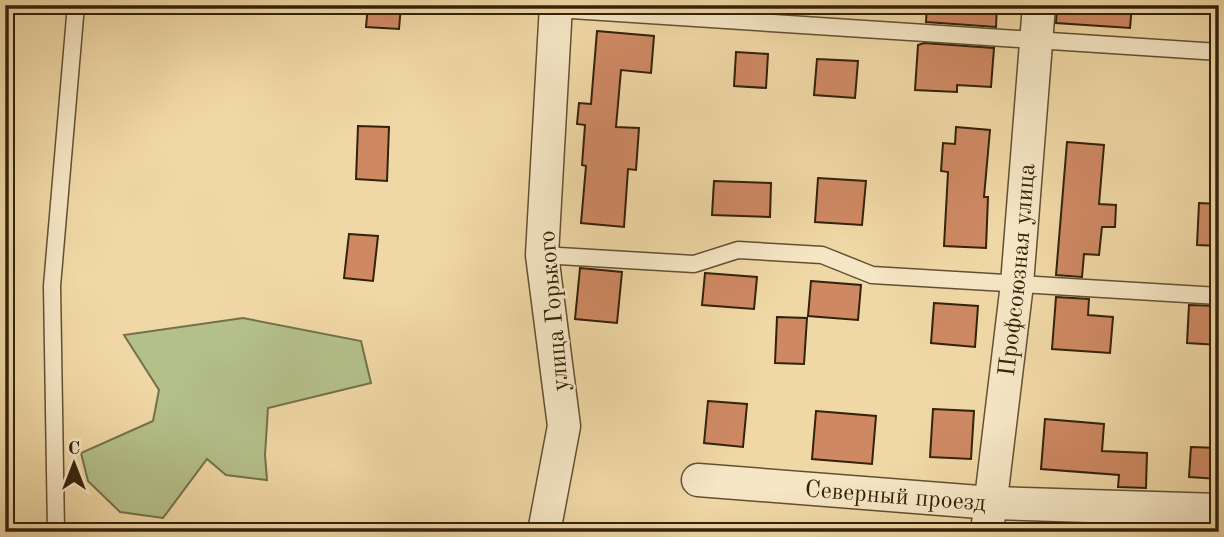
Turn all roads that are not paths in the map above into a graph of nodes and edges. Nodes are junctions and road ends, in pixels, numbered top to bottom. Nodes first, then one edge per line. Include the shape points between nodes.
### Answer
1 (76, 5) edge
2 (1039, 5) edge
3 (556, 7) edge
4 (1036, 40) junction
5 (1219, 52) edge
6 (542, 255) junction
7 (1017, 284) junction
8 (1219, 296) edge
9 (698, 480) dead end
10 (1219, 510) edge
11 (990, 517) edge
12 (56, 532) edge
13 (544, 532) edge

1 - 12 lane via 52,286
2 - 4 street, Профсоюзная улица
3 - 4 lane
3 - 6 street, улица Горького
4 - 5 lane
4 - 7 street, Профсоюзная улица
6 - 7 lane via 694,264 738,250 822,256 872,275
6 - 13 street, улица Горького via 564,426
7 - 8 lane
7 - 11 street, Профсоюзная улица
9 - 11 street, Северный проезд
10 - 11 street, Северный проезд

